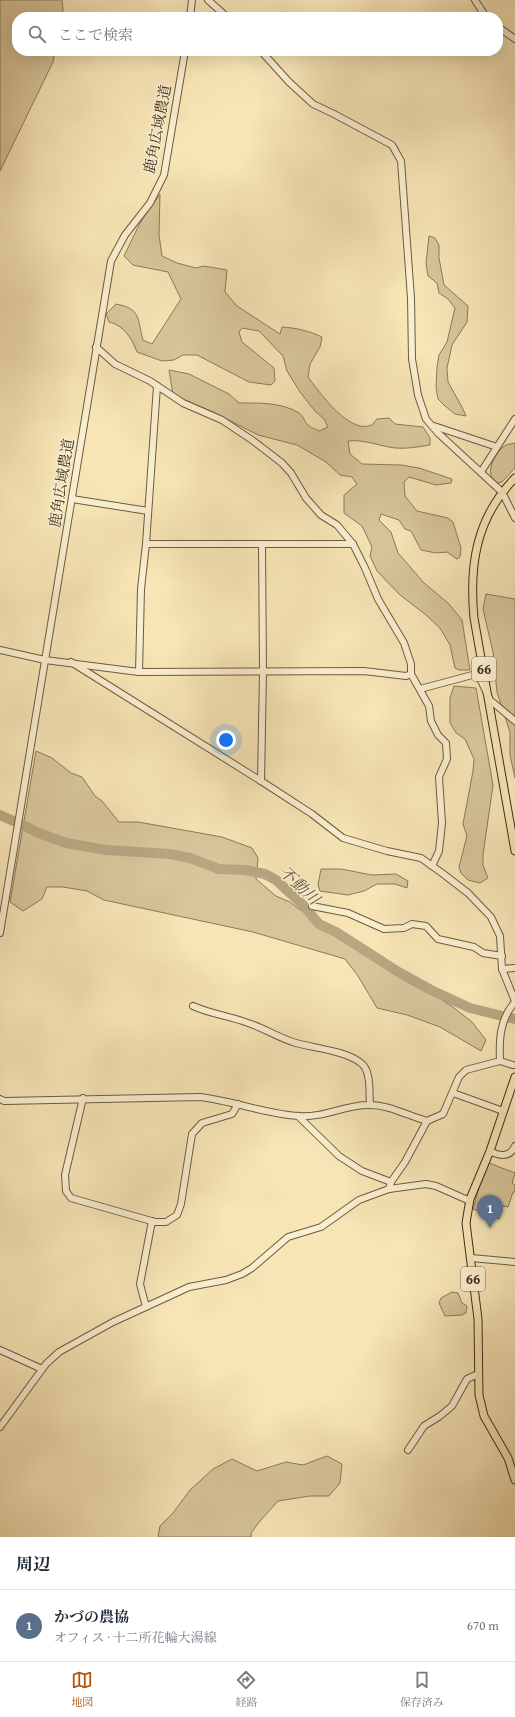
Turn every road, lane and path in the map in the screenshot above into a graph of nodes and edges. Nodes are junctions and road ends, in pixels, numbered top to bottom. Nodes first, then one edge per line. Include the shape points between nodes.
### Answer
1 (192, 0) edge
2 (208, 0) edge
3 (475, 0) edge
4 (191, 12) edge
5 (221, 12) edge
6 (483, 12) edge
7 (503, 31) edge
8 (515, 39) edge
9 (184, 56) edge
10 (266, 56) edge
11 (96, 347) junction
12 (157, 386) junction
13 (515, 419) edge
14 (432, 426) junction
15 (497, 447) junction
16 (481, 472) junction
17 (515, 478) edge
18 (502, 492) junction
19 (72, 499) junction
20 (148, 511) junction
21 (515, 518) edge
22 (146, 544) junction
23 (262, 544) junction
24 (353, 544) junction
25 (0, 650) edge
26 (45, 660) junction
27 (71, 662) junction
28 (263, 671) junction
29 (139, 672) junction
30 (410, 674) junction
31 (420, 689) junction
32 (488, 697) junction
33 (515, 721) edge
34 (261, 781) junction
35 (515, 851) edge
36 (432, 866) junction
37 (312, 906) dead end
38 (0, 932) edge
39 (502, 956) junction
40 (515, 968) edge
41 (502, 969) junction
42 (515, 1001) edge
43 (193, 1006) dead end
44 (500, 1060) junction
45 (513, 1065) dead end
46 (515, 1077) edge
47 (453, 1093) junction
48 (83, 1098) junction
49 (0, 1099) edge
50 (238, 1104) junction
51 (370, 1105) junction
52 (503, 1111) junction
53 (298, 1116) junction
54 (427, 1121) junction
55 (515, 1146) edge
56 (490, 1151) junction
57 (391, 1182) junction
58 (389, 1189) junction
59 (470, 1201) junction
60 (152, 1221) junction
61 (471, 1258) junction
62 (515, 1262) edge
63 (146, 1307) junction
64 (0, 1350) edge
65 (42, 1369) junction
66 (478, 1374) junction
67 (0, 1427) edge
68 (408, 1450) dead end
69 (515, 1480) edge

1 - 4 street
2 - 5 street
3 - 6 street
7 - 8 street
9 - 11 street, 鹿角広域農道 via 164,175 150,203 125,234 111,261
10 - 14 street via 313,104 392,145 401,161 412,360 418,395 426,419
11 - 12 street via 115,364
11 - 19 street, 鹿角広域農道
12 - 20 street
12 - 24 street via 183,403 222,420 282,462 321,515 337,525
13 - 15 street
14 - 15 street
14 - 16 street
15 - 16 street
16 - 18 street
17 - 18 main road, 66
18 - 21 street
18 - 32 main road, 66 via 478,538 472,577 474,618
19 - 20 street
19 - 26 street, 鹿角広域農道
20 - 22 street
22 - 23 street
22 - 29 street via 141,589
23 - 24 street
23 - 28 street
24 - 30 street via 378,599 404,643 411,664
25 - 26 street
26 - 27 street
26 - 38 street, 鹿角広域農道
27 - 29 street
27 - 34 street
28 - 29 street
28 - 30 street via 364,670 406,676
28 - 34 street
30 - 31 street
31 - 32 street via 476,674
31 - 36 street via 429,706 430,721 446,744 447,759 439,777 442,823 439,851
32 - 33 street
32 - 35 main road, 66
34 - 36 street via 312,814 343,838 421,858
36 - 39 street via 468,893 492,917 500,936
37 - 39 street via 348,913 384,929 404,928 412,924 426,926 438,938 474,947 483,953
39 - 41 street
40 - 41 street
41 - 42 street
42 - 44 street via 499,1034
43 - 51 street via 249,1023 295,1043 329,1049 355,1060 363,1065 367,1072
44 - 45 street
44 - 47 street via 466,1070 459,1077
46 - 52 main road, 66
47 - 52 street
47 - 54 street via 443,1114
48 - 49 street
48 - 50 street via 200,1097
48 - 60 street via 65,1175 66,1191 71,1198
50 - 53 street via 247,1108
50 - 60 street via 232,1114 202,1123 192,1134 177,1215 166,1222
51 - 53 street
51 - 54 street
52 - 56 main road, 66
53 - 57 street via 339,1156 362,1171
54 - 57 street
55 - 56 street via 508,1154
56 - 59 main road, 66
57 - 58 street
58 - 59 street via 426,1184
58 - 63 street via 359,1200 321,1226 288,1237 242,1274 226,1280 189,1287
59 - 61 main road, 66 via 466,1223
60 - 63 street via 140,1284
61 - 62 street
61 - 66 main road, 66 via 480,1342
63 - 65 street via 78,1340 59,1352
64 - 65 street
65 - 67 street
66 - 68 street via 467,1379 452,1406 424,1426
66 - 69 main road, 66 via 484,1416 506,1453

